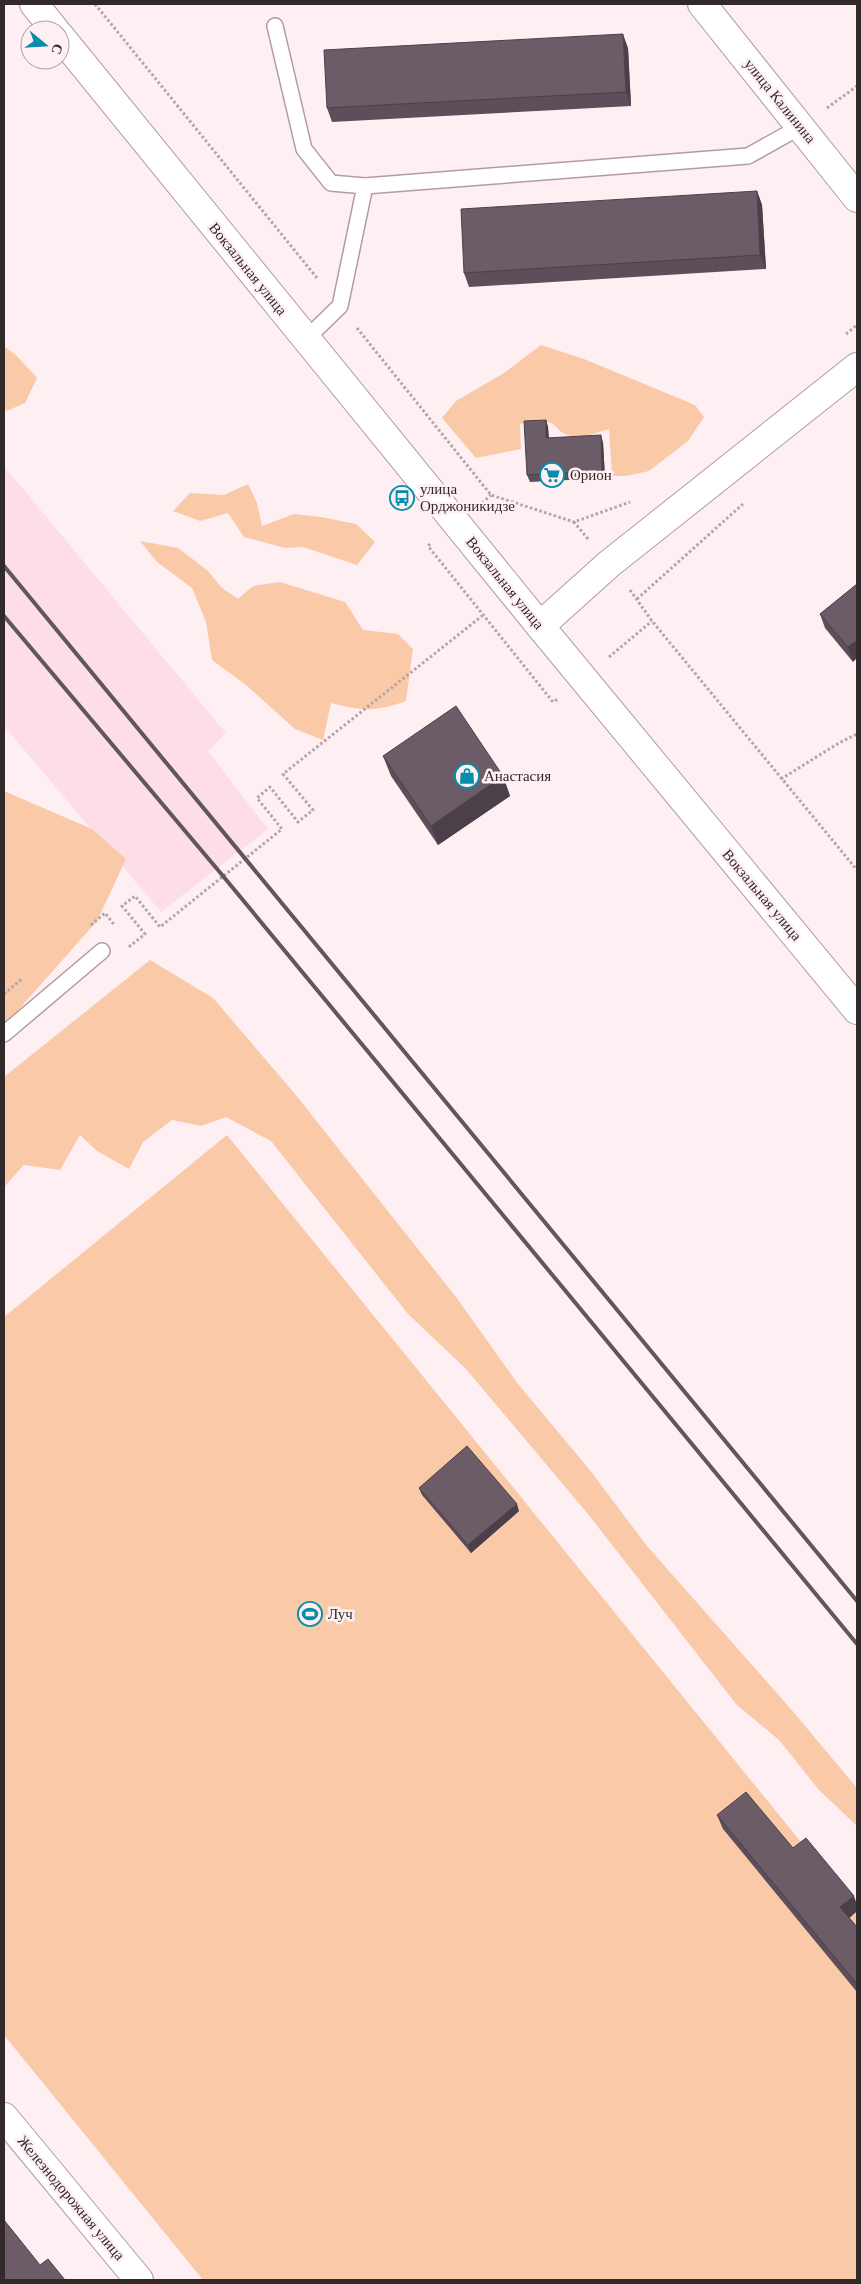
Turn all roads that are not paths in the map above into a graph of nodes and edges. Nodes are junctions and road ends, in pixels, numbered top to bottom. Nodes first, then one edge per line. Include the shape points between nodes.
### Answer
1 (34, 4) edge
2 (702, 4) edge
3 (47, 20) edge
4 (275, 26) dead end
5 (70, 48) edge
6 (800, 127) junction
7 (365, 186) junction
8 (857, 198) edge
9 (305, 340) junction
10 (857, 367) edge
11 (540, 626) junction
12 (102, 951) dead end
13 (857, 1010) edge
14 (4, 1034) edge
15 (4, 2117) edge
16 (139, 2280) edge

1 - 3 street
2 - 6 street, улица Калинина
4 - 7 lane via 304,149 332,183
5 - 9 street, Вокзальная улица
6 - 7 lane via 748,156
6 - 8 street, улица Калинина
7 - 9 lane via 340,306
9 - 11 street, Вокзальная улица
10 - 11 street via 609,564
11 - 13 street, Вокзальная улица
12 - 14 lane
15 - 16 street, Железнодорожная улица

